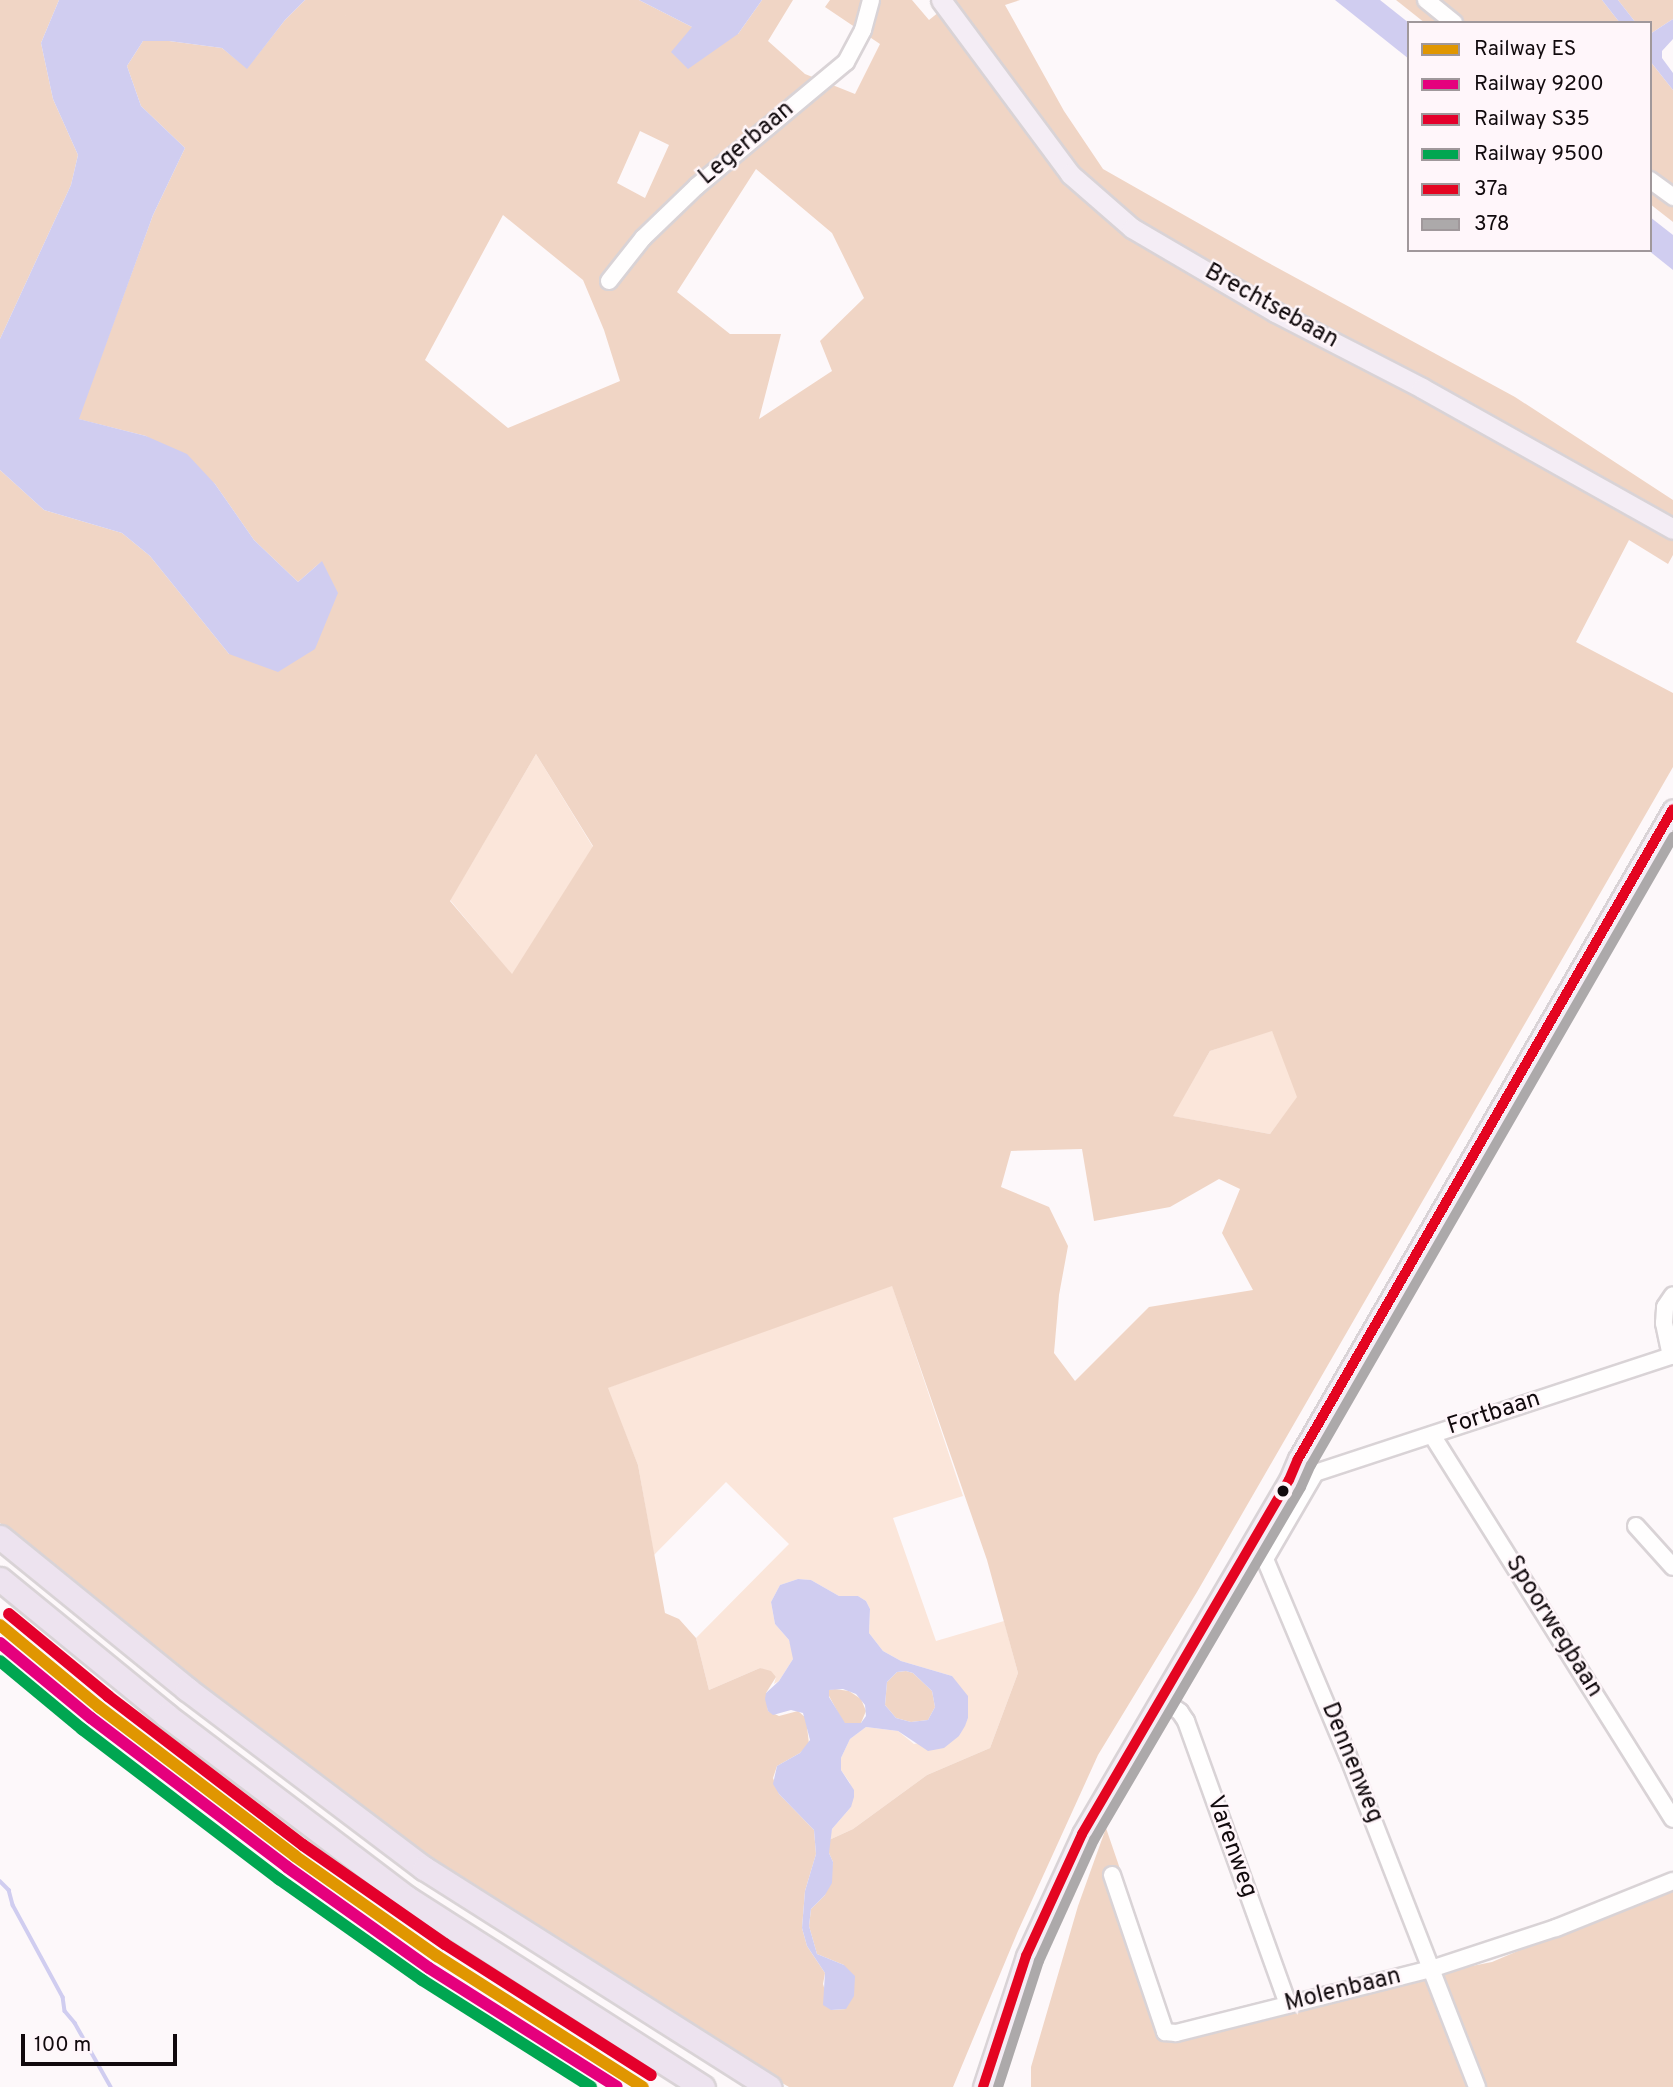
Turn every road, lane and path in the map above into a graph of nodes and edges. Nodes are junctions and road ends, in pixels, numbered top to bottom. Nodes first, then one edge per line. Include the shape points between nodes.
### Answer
1 (871, 0) edge
2 (941, 0) edge
3 (1426, 0) edge
4 (1452, 21) edge
5 (1652, 181) edge
6 (1673, 197) edge
7 (609, 281) dead end
8 (1673, 529) edge
9 (1673, 809) edge
10 (1673, 1295) edge
11 (1672, 1356) edge
12 (1432, 1435) junction
13 (1636, 1527) dead end
14 (0, 1537) edge
15 (1258, 1553) junction
16 (1673, 1567) edge
17 (0, 1578) edge
18 (1161, 1699) junction
19 (1673, 1819) edge
20 (1112, 1875) dead end
21 (1673, 1881) edge
22 (1431, 1969) junction
23 (1288, 2004) junction
24 (703, 2087) edge
25 (769, 2087) edge
26 (983, 2087) edge
27 (1477, 2087) edge

1 - 7 street, Legerbaan via 863,30 846,62 687,195 643,238
2 - 8 main road, Brechtsebaan via 1070,174 1132,229
3 - 4 street
5 - 6 street
9 - 15 main road
10 - 11 street via 1665,1307 1664,1323
11 - 12 street, Fortbaan
12 - 15 street, Fortbaan via 1315,1474
12 - 19 street, Spoorwegbaan
13 - 16 street
14 - 25 highway via 187,1689 424,1868
15 - 18 main road
15 - 22 street, Dennenweg via 1348,1756
17 - 24 highway via 166,1715 407,1898
18 - 23 street, Varenweg via 1186,1720
18 - 26 main road via 1056,1885 1016,1981
20 - 23 street, Molenbaan via 1165,2032
21 - 22 street, Molenbaan via 1556,1928
22 - 23 street, Molenbaan
22 - 27 street, Dennenweg

